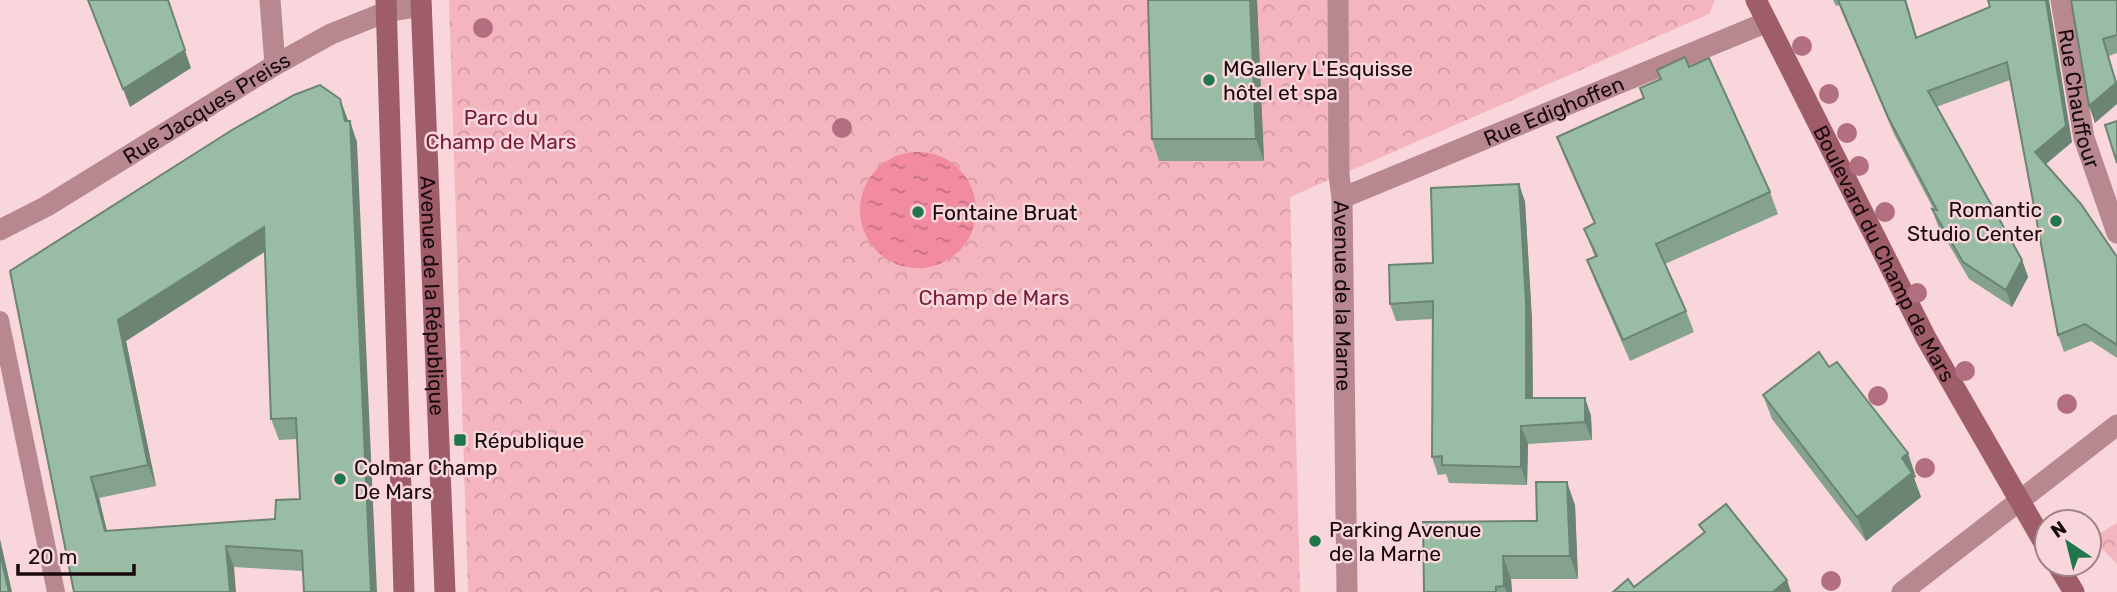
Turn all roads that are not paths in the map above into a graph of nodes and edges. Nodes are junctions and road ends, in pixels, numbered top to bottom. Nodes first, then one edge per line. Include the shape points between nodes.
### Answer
1 (270, 0) edge
2 (1338, 0) edge
3 (1756, 0) edge
4 (2061, 0) edge
5 (421, 3) edge
6 (386, 6) edge
7 (1767, 22) junction
8 (275, 65) junction
9 (1342, 198) junction
10 (0, 230) edge
11 (2117, 233) edge
12 (0, 320) edge
13 (2117, 425) edge
14 (2018, 503) junction
15 (2033, 526) edge
16 (56, 592) edge
17 (404, 592) edge
18 (445, 592) edge
19 (1347, 592) edge
20 (1902, 592) edge

1 - 8 street
2 - 9 street, Avenue de la Marne
3 - 7 main road, Boulevard du Champ de Mars
4 - 11 street, Rue Chauffour via 2084,138
5 - 6 street, Rue Jacques Preiss
5 - 18 main road, Avenue de la République
6 - 8 street, Rue Jacques Preiss
6 - 17 main road, Avenue de la République
7 - 9 street, Rue Edighoffen
7 - 14 main road, Boulevard du Champ de Mars via 1926,338
8 - 10 street, Rue Jacques Preiss via 47,206
9 - 19 street, Avenue de la Marne
12 - 16 lane
13 - 14 street
14 - 15 main road, Boulevard du Champ de Mars
14 - 20 street

